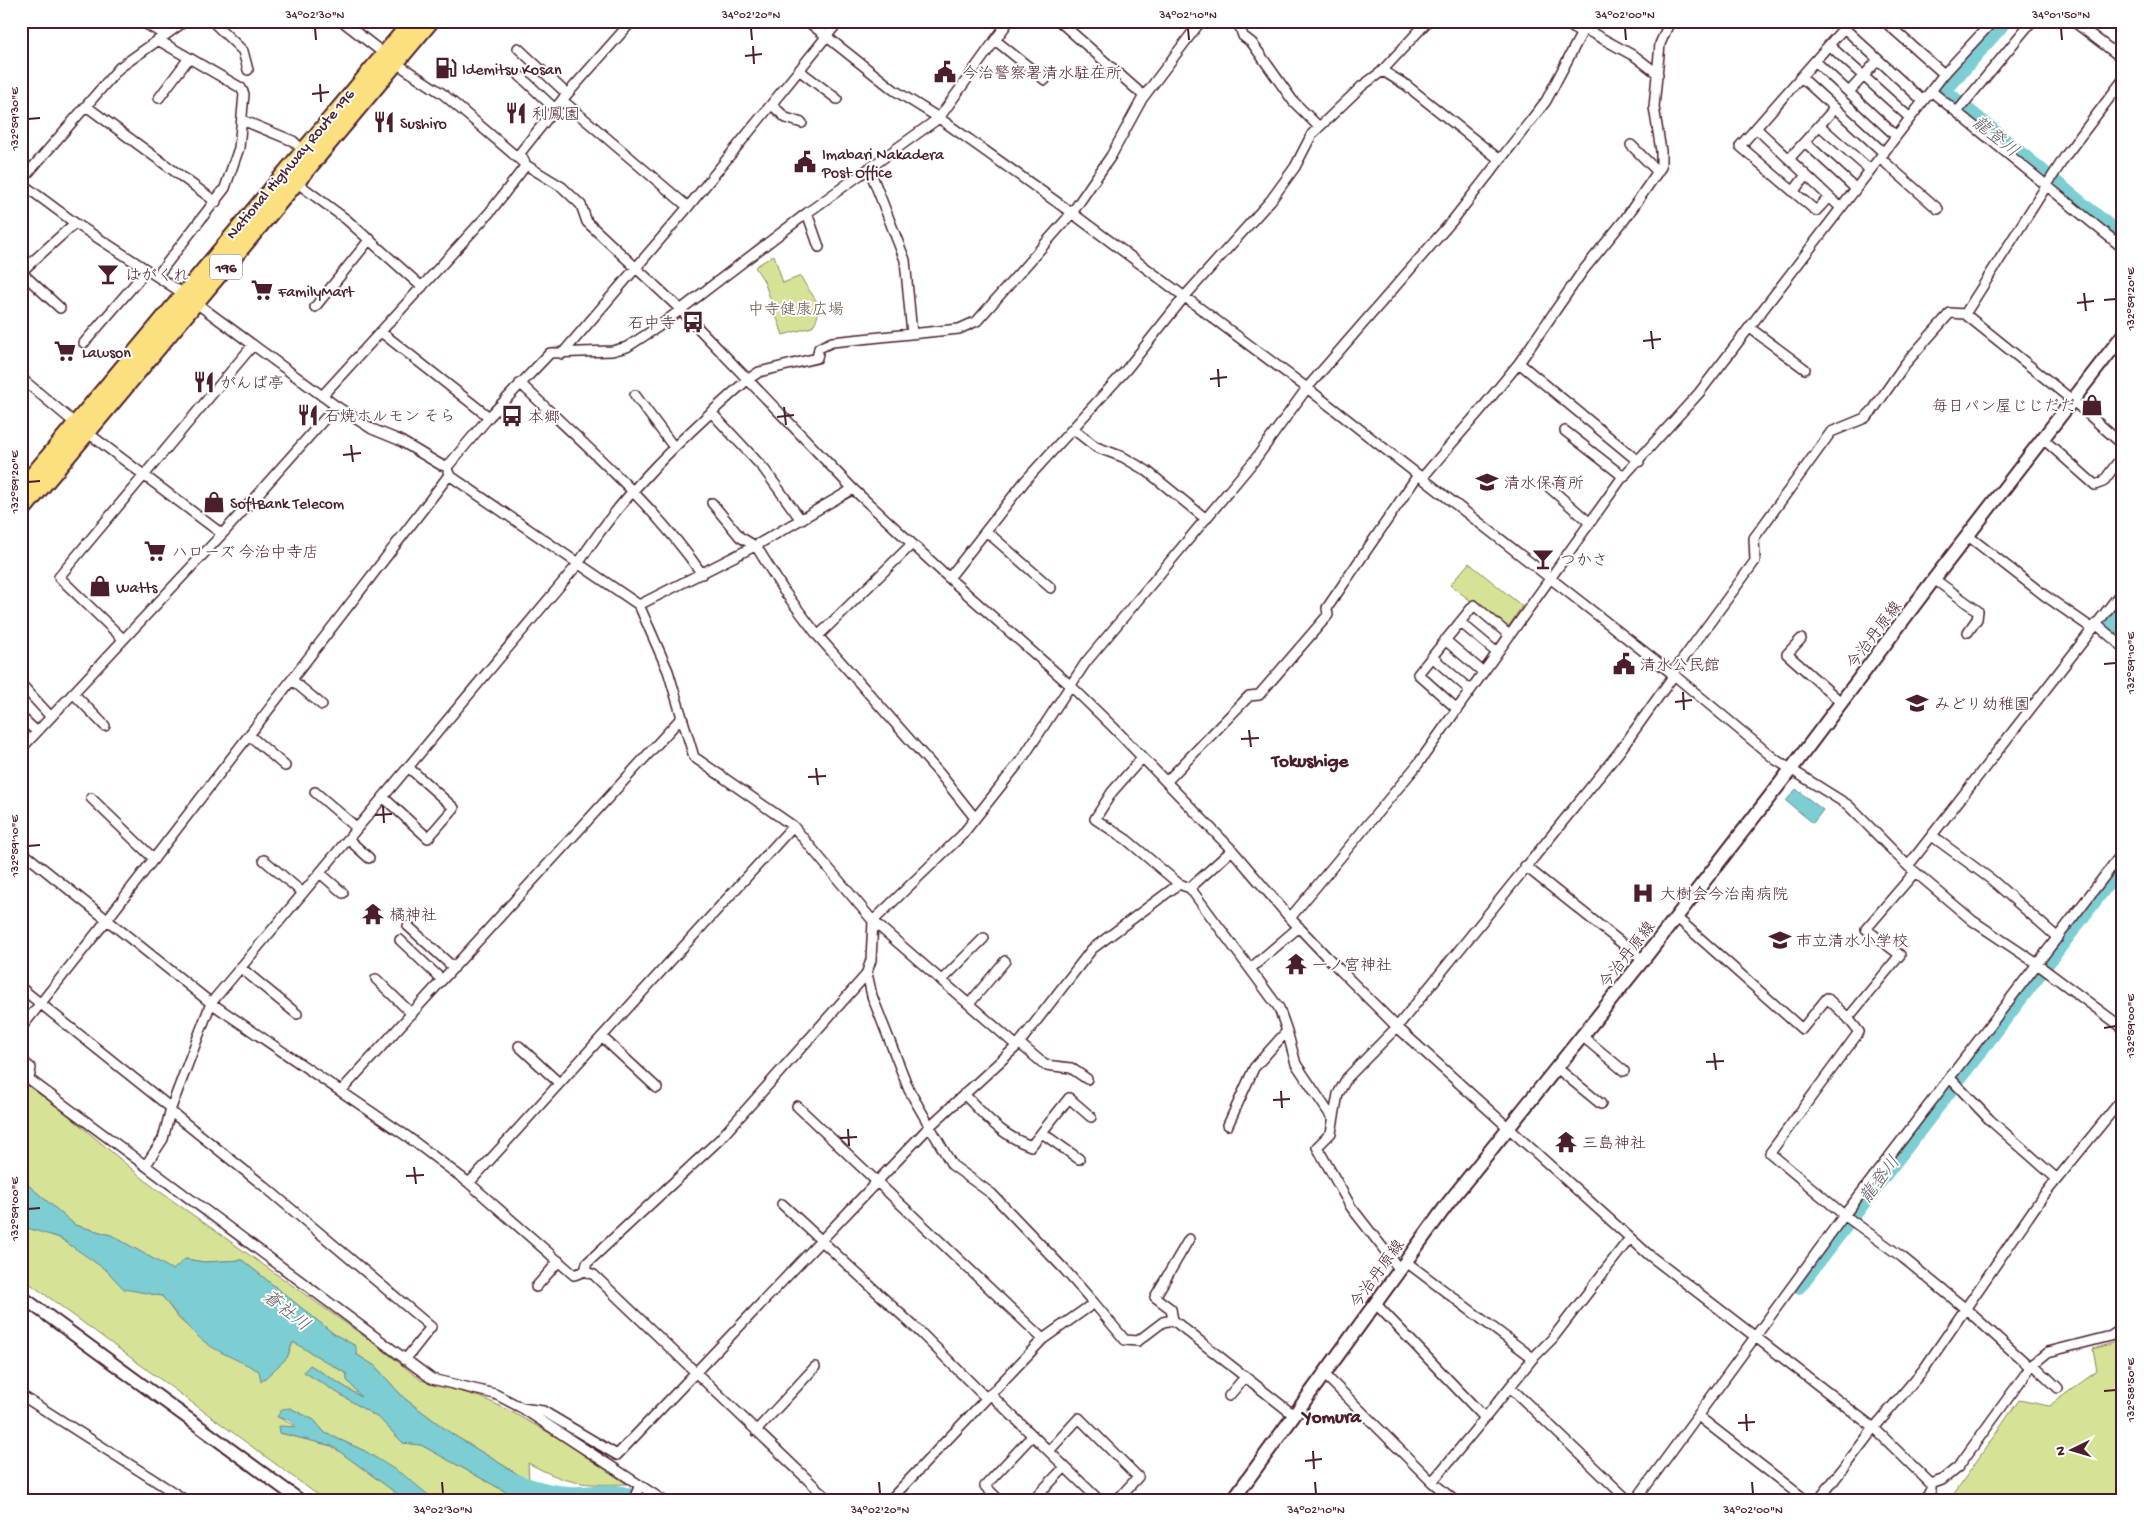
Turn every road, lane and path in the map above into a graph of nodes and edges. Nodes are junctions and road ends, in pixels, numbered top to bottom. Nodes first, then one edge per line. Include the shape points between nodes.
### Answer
1 (25, 21) edge
2 (141, 21) edge
3 (185, 21) edge
4 (212, 21) edge
5 (342, 21) edge
6 (412, 21) edge
7 (431, 21) edge
8 (632, 21) edge
9 (808, 21) edge
10 (839, 21) edge
11 (1009, 21) edge
12 (1059, 21) edge
13 (1201, 21) edge
14 (1238, 21) edge
15 (1428, 21) edge
16 (1564, 21) edge
17 (1670, 21) edge
18 (1884, 21) edge
19 (1993, 21) edge
20 (2032, 21) edge
21 (2073, 21) edge
22 (1847, 25) edge
23 (21, 26) edge
24 (1584, 28) edge
25 (828, 36) junction
26 (162, 38) junction
27 (995, 40) junction
28 (1829, 45) junction
29 (518, 48) dead end
30 (189, 58) junction
31 (390, 59) junction
32 (2123, 59) edge
33 (1878, 60) junction
34 (1815, 61) junction
35 (248, 70) dead end
36 (800, 71) junction
37 (1383, 71) junction
38 (1658, 74) junction
39 (1944, 74) junction
40 (520, 76) dead end
41 (1865, 76) junction
42 (1801, 77) junction
43 (1045, 80) dead end
44 (2123, 80) edge
45 (1931, 91) junction
46 (1849, 92) junction
47 (1144, 96) junction
48 (565, 97) junction
49 (158, 98) dead end
50 (837, 99) dead end
51 (1923, 102) junction
52 (772, 105) junction
53 (86, 106) junction
54 (1835, 108) junction
55 (554, 109) junction
56 (1957, 112) junction
57 (940, 118) junction
58 (1910, 118) junction
59 (242, 120) junction
60 (802, 123) dead end
61 (1820, 126) junction
62 (1319, 127) junction
63 (1756, 128) junction
64 (1896, 136) junction
65 (1805, 142) junction
66 (1631, 145) dead end
67 (304, 151) junction
68 (1882, 156) junction
69 (1789, 159) junction
70 (1500, 160) junction
71 (526, 165) junction
72 (869, 168) junction
73 (1870, 170) junction
74 (1658, 172) junction
75 (1806, 175) junction
76 (21, 182) edge
77 (296, 182) junction
78 (2047, 186) junction
79 (1856, 188) junction
80 (1793, 192) junction
81 (1829, 196) junction
82 (216, 202) junction
83 (688, 207) junction
84 (1841, 208) junction
85 (1938, 209) dead end
86 (1072, 212) junction
87 (807, 213) junction
88 (75, 223) junction
89 (370, 239) junction
90 (819, 247) dead end
91 (2123, 248) edge
92 (637, 267) junction
93 (148, 270) junction
94 (21, 272) edge
95 (157, 276) junction
96 (422, 286) junction
97 (1185, 296) junction
98 (190, 298) junction
99 (315, 307) dead end
100 (60, 308) dead end
101 (680, 309) junction
102 (1965, 314) junction
103 (1750, 328) junction
104 (381, 332) junction
105 (912, 334) junction
106 (2123, 336) edge
107 (84, 343) dead end
108 (253, 345) junction
109 (562, 354) junction
110 (1519, 362) junction
111 (1805, 369) dead end
112 (21, 378) edge
113 (747, 380) junction
114 (520, 382) junction
115 (1307, 388) junction
116 (635, 395) dead end
117 (322, 396) junction
118 (2072, 400) junction
119 (336, 406) junction
120 (711, 412) junction
121 (489, 417) junction
122 (82, 429) junction
123 (1073, 429) junction
124 (1566, 432) dead end
125 (2042, 438) junction
126 (2123, 445) edge
127 (673, 446) junction
128 (2123, 455) edge
129 (1639, 462) junction
130 (448, 470) junction
131 (144, 475) junction
132 (1420, 476) junction
133 (1624, 477) junction
134 (1550, 488) dead end
135 (21, 489) edge
136 (853, 489) junction
137 (631, 491) junction
138 (712, 503) dead end
139 (22, 512) edge
140 (1206, 519) junction
141 (801, 520) junction
142 (1590, 522) junction
143 (986, 531) junction
144 (222, 534) junction
145 (1967, 535) junction
146 (912, 544) junction
147 (756, 546) junction
148 (578, 564) junction
149 (702, 574) junction
150 (949, 578) junction
151 (1549, 578) junction
152 (1934, 579) junction
153 (1051, 588) dead end
154 (2123, 590) edge
155 (639, 604) junction
156 (1460, 622) junction
157 (2094, 627) junction
158 (1968, 632) dead end
159 (1509, 635) junction
160 (818, 636) junction
161 (1801, 639) dead end
162 (123, 640) junction
163 (1446, 640) junction
164 (2123, 647) edge
165 (1496, 652) junction
166 (1432, 657) junction
167 (1483, 672) junction
168 (1673, 675) junction
169 (292, 680) junction
170 (21, 684) edge
171 (1071, 686) junction
172 (1470, 690) junction
173 (74, 693) junction
174 (1842, 702) junction
175 (322, 705) dead end
176 (1457, 709) junction
177 (21, 717) edge
178 (51, 717) junction
179 (681, 718) junction
180 (105, 726) dead end
181 (37, 732) junction
182 (249, 735) junction
183 (21, 749) edge
184 (1142, 758) junction
185 (285, 766) dead end
186 (408, 767) junction
187 (1792, 768) junction
188 (1166, 782) junction
189 (315, 792) dead end
190 (383, 796) junction
191 (90, 798) dead end
192 (975, 818) junction
193 (793, 826) junction
194 (357, 828) junction
195 (1932, 836) junction
196 (348, 839) junction
197 (1232, 850) junction
198 (21, 851) edge
199 (2123, 852) edge
200 (369, 858) dead end
201 (154, 859) junction
202 (264, 860) dead end
203 (1525, 866) junction
204 (1911, 869) junction
205 (320, 873) junction
206 (1179, 884) junction
207 (1190, 888) junction
208 (303, 893) junction
209 (343, 894) dead end
210 (1676, 917) junction
211 (1290, 918) junction
212 (106, 921) junction
213 (873, 921) junction
214 (408, 926) dead end
215 (1298, 927) junction
216 (984, 938) dead end
217 (2058, 938) junction
218 (400, 940) dead end
219 (1643, 960) junction
220 (1005, 961) dead end
221 (2037, 964) junction
222 (241, 968) junction
223 (454, 968) junction
224 (1251, 968) junction
225 (867, 973) junction
226 (376, 979) dead end
227 (442, 980) junction
228 (942, 980) junction
229 (21, 988) edge
230 (211, 1003) junction
231 (41, 1004) junction
232 (968, 1004) junction
233 (297, 1014) dead end
234 (412, 1014) junction
235 (1848, 1018) junction
236 (1396, 1027) junction
237 (21, 1028) edge
238 (2123, 1028) edge
239 (1287, 1031) junction
240 (1582, 1036) junction
241 (602, 1037) junction
242 (1018, 1044) junction
243 (519, 1046) dead end
244 (21, 1060) edge
245 (1557, 1068) junction
246 (1624, 1071) dead end
247 (21, 1073) edge
248 (1950, 1078) junction
249 (29, 1079) junction
250 (1087, 1079) dead end
251 (559, 1083) junction
252 (657, 1088) dead end
253 (342, 1092) junction
254 (964, 1094) junction
255 (2123, 1098) edge
256 (1601, 1104) dead end
257 (797, 1106) dead end
258 (171, 1110) junction
259 (1091, 1117) dead end
260 (1334, 1121) junction
261 (1228, 1125) dead end
262 (930, 1126) junction
263 (1508, 1127) junction
264 (1042, 1133) junction
265 (1079, 1159) dead end
266 (146, 1165) junction
267 (2057, 1179) junction
268 (875, 1182) junction
269 (469, 1183) junction
270 (782, 1204) dead end
271 (1844, 1215) junction
272 (1630, 1238) junction
273 (1189, 1239) dead end
274 (821, 1240) junction
275 (559, 1261) junction
276 (1402, 1265) junction
277 (584, 1272) junction
278 (536, 1287) dead end
279 (21, 1296) edge
280 (1094, 1303) junction
281 (1375, 1303) junction
282 (1967, 1310) junction
283 (1173, 1320) junction
284 (2123, 1328) edge
285 (1756, 1337) junction
286 (1043, 1339) junction
287 (1533, 1358) junction
288 (405, 1360) junction
289 (2032, 1366) junction
290 (815, 1367) dead end
291 (1324, 1373) junction
292 (695, 1374) junction
293 (1245, 1377) junction
294 (1511, 1388) junction
295 (2058, 1388) dead end
296 (21, 1396) edge
297 (988, 1396) junction
298 (1229, 1396) dead end
299 (522, 1408) junction
300 (1295, 1416) junction
301 (1698, 1416) junction
302 (1485, 1418) junction
303 (1874, 1428) junction
304 (756, 1431) junction
305 (1032, 1436) junction
306 (1049, 1451) junction
307 (1064, 1467) junction
308 (1432, 1482) junction
309 (1931, 1484) junction
310 (640, 1486) junction
311 (1097, 1500) edge
312 (187, 1501) edge
313 (301, 1501) edge
314 (633, 1501) edge
315 (664, 1501) edge
316 (830, 1501) edge
317 (889, 1501) edge
318 (1000, 1501) edge
319 (1032, 1501) edge
320 (1116, 1501) edge
321 (1232, 1501) edge
322 (1455, 1501) edge
323 (1628, 1501) edge
324 (1635, 1501) edge
325 (1807, 1501) edge
326 (1818, 1501) edge
327 (1922, 1501) edge

1 - 23 street
2 - 26 street
3 - 26 street
4 - 35 street via 243,51
5 - 31 street
6 - 31 highway, National Highway Route 196 / 196
7 - 31 highway, National Highway Route 196 / 196
8 - 48 street
9 - 25 street
10 - 25 street
11 - 27 street
12 - 47 street
13 - 47 street
14 - 62 street via 1243,36 1252,43 1294,101
15 - 37 street
16 - 24 street
17 - 38 street via 1660,44
18 - 39 street
19 - 39 street
20 - 56 street
21 - 32 street
22 - 28 street
22 - 33 street
24 - 38 street via 1636,57
24 - 70 street via 1546,101
25 - 36 street
25 - 57 street via 894,90
26 - 30 street
26 - 53 street via 119,68
27 - 43 street
27 - 57 street
28 - 34 street
28 - 41 street
29 - 48 street
30 - 49 street
30 - 59 street via 241,88 244,94
31 - 67 highway, National Highway Route 196 / 196
31 - 71 street via 462,110
31 - 77 highway, National Highway Route 196 / 196
33 - 41 street
33 - 51 street
34 - 42 street
34 - 46 street
36 - 50 street
36 - 52 street
37 - 62 street via 1362,86
37 - 70 street via 1406,84
38 - 74 street via 1654,107 1661,151
39 - 45 street
40 - 55 street
41 - 46 street
41 - 58 street
42 - 54 street
42 - 63 street
44 - 78 street via 2066,155
45 - 51 street
45 - 56 street
46 - 64 street
47 - 86 street via 1111,156
48 - 55 street
48 - 83 street
51 - 58 street
52 - 60 street via 786,118
52 - 83 street
53 - 76 street
53 - 82 street
54 - 61 street
54 - 68 street
55 - 71 street via 520,153
56 - 78 street
57 - 72 street
57 - 86 street
58 - 64 street
59 - 67 street via 293,141
59 - 82 street via 239,148 225,188
61 - 65 street
61 - 73 street
62 - 97 street via 1271,200
63 - 69 street
63 - 80 street via 1740,146
64 - 68 street
65 - 69 street
65 - 79 street
66 - 74 street
67 - 98 highway, National Highway Route 196 / 196
68 - 73 street
68 - 85 street
69 - 75 street
70 - 115 street via 1453,220
71 - 92 street via 562,187 581,204 587,222
71 - 96 street via 490,212
72 - 87 street
72 - 105 street via 904,260
73 - 79 street
74 - 110 street
75 - 80 street
75 - 81 street
76 - 88 street
77 - 89 street
77 - 98 highway, National Highway Route 196 / 196
78 - 91 street
78 - 102 street
79 - 84 street
80 - 81 street via 1816,211
81 - 84 street
82 - 95 street
83 - 92 street
84 - 103 street
86 - 97 street
86 - 105 street via 977,321 959,329
87 - 90 street
87 - 101 street
88 - 93 street
88 - 94 street
89 - 96 street
89 - 99 street
92 - 101 street
92 - 109 street
93 - 95 street
93 - 107 street
94 - 100 street
95 - 98 street
96 - 104 street
97 - 115 street
97 - 123 street via 1126,370
98 - 108 street
98 - 122 highway, National Highway Route 196 / 196
101 - 109 street via 627,347
101 - 113 street
102 - 118 street
102 - 168 street via 1950,312 1905,364 1865,418 1831,432 1754,538 1755,561
103 - 111 street
103 - 129 street
104 - 117 street
104 - 121 street
105 - 113 street via 832,342 819,348 817,358 759,372
106 - 118 main road, 今治丹原線
108 - 117 street
108 - 131 street
109 - 114 street via 550,353
110 - 129 street
110 - 132 street via 1484,407
112 - 122 street
113 - 120 street
113 - 136 street
114 - 121 street
114 - 137 street
115 - 132 street
115 - 140 street via 1254,462
116 - 127 street
117 - 119 street
118 - 125 main road, 今治丹原線
118 - 126 street
119 - 130 street
119 - 144 street
120 - 127 street
120 - 141 street via 764,469
121 - 130 street
122 - 131 street
122 - 135 highway, National Highway Route 196 / 196
122 - 139 highway, National Highway Route 196 / 196
123 - 140 street via 1096,447 1124,457 1147,471
123 - 143 street via 1025,481
124 - 133 street
125 - 128 street via 2096,485 2103,482
125 - 145 main road, 今治丹原線
127 - 137 street
129 - 133 street
130 - 148 street
130 - 169 street
131 - 144 street
131 - 162 street via 59,577
132 - 151 street
132 - 188 street via 1327,608 1328,615 1259,695 1249,696
133 - 142 street
134 - 142 street
136 - 141 street
136 - 146 street
137 - 148 street via 598,532
137 - 149 street via 684,548
138 - 147 street via 736,532
140 - 171 street via 1086,662
141 - 147 street
142 - 151 street
143 - 150 street
143 - 153 street
144 - 162 street
145 - 152 main road, 今治丹原線
145 - 157 street via 2044,596
146 - 150 street
146 - 160 street
147 - 149 street
147 - 160 street
148 - 155 street
148 - 186 street
149 - 155 street
150 - 171 street
151 - 159 street
151 - 168 street
152 - 158 street via 1978,611 1977,620
152 - 174 main road, 今治丹原線
154 - 157 street
155 - 179 street via 668,671
156 - 159 street via 1474,606
156 - 163 street
156 - 165 street
157 - 164 street
157 - 195 street
159 - 165 street
160 - 192 street
161 - 174 street via 1788,654
162 - 173 street
163 - 166 street
163 - 167 street
165 - 167 street
166 - 172 street
166 - 176 street via 1418,674
167 - 172 street
168 - 187 street via 1776,760
168 - 203 street via 1619,752
169 - 175 street
169 - 182 street
170 - 178 street
171 - 184 street
171 - 192 street via 1022,759
172 - 176 street
173 - 178 street
173 - 180 street
174 - 187 main road, 今治丹原線
176 - 211 street via 1418,764
177 - 181 street
178 - 181 street
179 - 193 street via 694,757
179 - 223 street
181 - 183 street
182 - 185 street
182 - 201 street
184 - 188 street
184 - 206 street via 1112,792 1095,819 1128,840
186 - 190 street
186 - 190 street via 454,808 428,838
187 - 204 street via 1848,805
187 - 210 main road, 今治丹原線
188 - 197 street
189 - 194 street
190 - 194 street
191 - 201 street
192 - 213 street
193 - 213 street
193 - 241 street
194 - 196 street
195 - 204 street
195 - 217 street via 1992,880
196 - 200 street
196 - 205 street
197 - 207 street
197 - 211 street
198 - 212 street
199 - 217 street
201 - 212 street
202 - 208 street
203 - 219 street
203 - 236 street
204 - 221 street via 1972,921
204 - 235 street via 1866,929 1900,955
205 - 208 street
205 - 209 street
206 - 207 street
206 - 242 street via 1092,949
207 - 224 street
208 - 222 street
210 - 219 main road, 今治丹原線
210 - 235 street via 1802,1028 1827,998
211 - 215 street
212 - 230 street
212 - 231 street
213 - 225 street
213 - 228 street
214 - 223 street
215 - 224 street
215 - 236 street
216 - 228 street
217 - 221 street
218 - 227 street
219 - 240 main road, 今治丹原線
220 - 232 street
221 - 238 street
221 - 248 street
222 - 230 street
222 - 233 street
223 - 227 street
224 - 239 street via 1279,1008
225 - 262 street via 872,996 909,1090
225 - 277 street via 719,1140 588,1264
226 - 234 street
227 - 234 street
228 - 232 street
229 - 231 street
230 - 253 street
230 - 258 street
231 - 237 street
231 - 258 street
232 - 242 street
234 - 253 street
235 - 271 street via 1859,1032 1770,1153
236 - 260 street via 1346,1078 1338,1094
236 - 263 street
239 - 260 street via 1296,1064
239 - 261 street via 1254,1068
240 - 245 main road, 今治丹原線
240 - 246 street
241 - 251 street
241 - 252 street
242 - 250 street via 1045,1065 1071,1068
242 - 254 street
243 - 251 street
244 - 249 street via 31,1068
245 - 256 street
245 - 263 main road, 今治丹原線
247 - 249 street
248 - 267 street via 1990,1120
248 - 271 street
249 - 266 street
251 - 269 street
253 - 269 street
254 - 262 street
254 - 264 street via 998,1129 1014,1140 1032,1146
255 - 267 street
257 - 268 street
258 - 266 street via 162,1140
258 - 288 street via 431,1328
259 - 264 street via 1069,1098
260 - 276 street via 1330,1133 1318,1147 1351,1206
262 - 268 street
262 - 280 street via 952,1165 992,1194
263 - 272 street
263 - 276 main road, 今治丹原線
264 - 265 street
266 - 288 street
267 - 282 street
268 - 274 street
268 - 286 street
269 - 275 street
270 - 274 street
271 - 282 street
271 - 285 street
272 - 285 street
272 - 287 street via 1552,1339
273 - 283 street via 1155,1297 1170,1309
274 - 292 street
274 - 297 street
275 - 277 street via 574,1275
275 - 278 street
276 - 281 main road, 今治丹原線
276 - 287 street
277 - 292 street via 594,1275
279 - 313 street
280 - 283 street via 1126,1340 1138,1342 1163,1322
280 - 286 street
281 - 291 main road, 今治丹原線
281 - 302 street
282 - 289 street
282 - 303 street via 1924,1369
283 - 293 street
284 - 289 street via 2111,1336 2048,1352
285 - 301 street
285 - 303 street
286 - 297 street
287 - 294 street
288 - 299 street via 432,1379 495,1394
289 - 295 street
289 - 309 street via 1958,1467
290 - 304 street
291 - 300 main road, 今治丹原線
291 - 308 street
292 - 299 street via 617,1455 543,1410
292 - 304 street
293 - 298 street
293 - 300 street
294 - 302 street
294 - 323 street
296 - 312 street
297 - 305 street
297 - 317 street
299 - 310 street
300 - 321 main road, 今治丹原線
301 - 324 street
301 - 325 street
302 - 308 street
303 - 309 street
303 - 326 street
304 - 316 street
305 - 306 street
305 - 318 street via 985,1486
306 - 307 street
306 - 320 street via 1079,1418 1138,1477
307 - 311 street
307 - 319 street
308 - 322 street
309 - 327 street via 1931,1490
310 - 314 street
310 - 315 street

